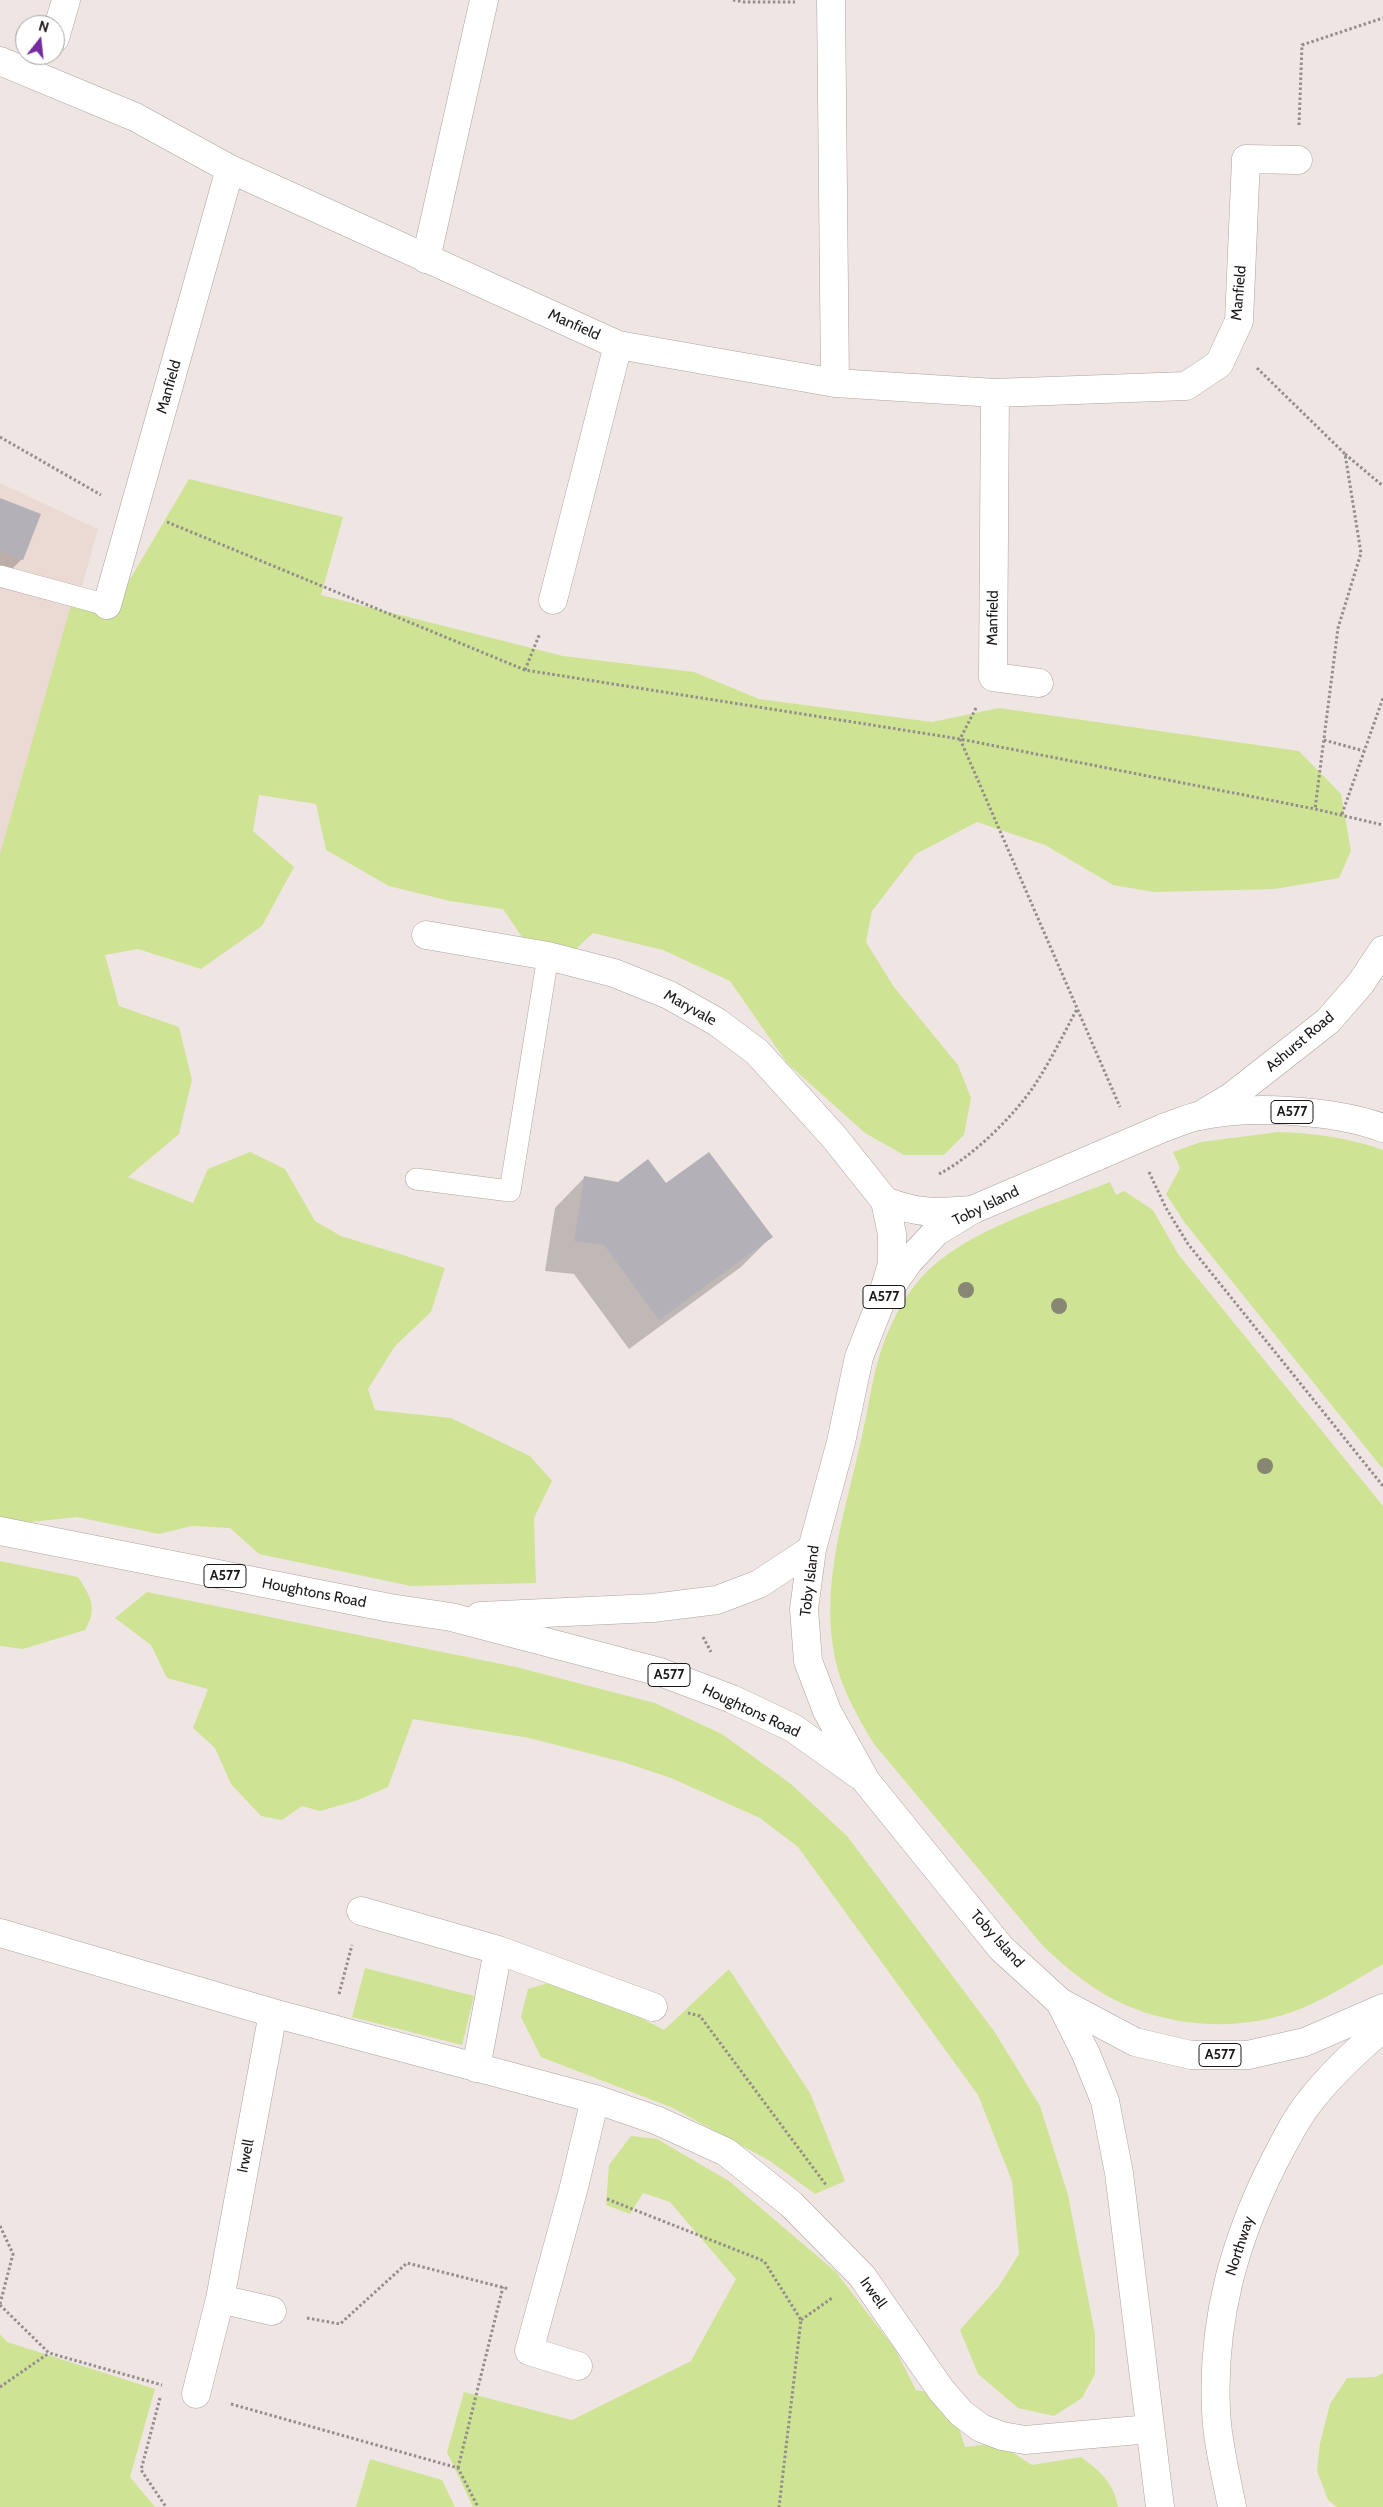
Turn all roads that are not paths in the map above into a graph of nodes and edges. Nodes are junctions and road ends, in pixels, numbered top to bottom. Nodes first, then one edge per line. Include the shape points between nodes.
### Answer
1 (66, 0) edge
2 (484, 0) edge
3 (831, 1) edge
4 (62, 15) edge
5 (0, 61) edge
6 (47, 66) edge
7 (1298, 160) road end
8 (230, 169) junction
9 (426, 259) junction
10 (618, 345) junction
11 (835, 383) junction
12 (995, 393) junction
13 (0, 576) edge
14 (553, 600) dead end
15 (107, 605) joint
16 (1039, 683) dead end
17 (426, 935) dead end
18 (1383, 950) edge
19 (548, 956) junction
20 (1199, 1116) junction
21 (1383, 1128) edge
22 (416, 1179) dead end
23 (885, 1201) junction
24 (972, 1210) junction
25 (881, 1301) junction
26 (0, 1531) edge
27 (812, 1549) junction
28 (451, 1617) junction
29 (866, 1781) junction
30 (362, 1911) road end
31 (0, 1933) edge
32 (498, 1950) junction
33 (1060, 2002) junction
34 (653, 2007) road end
35 (1383, 2008) edge
36 (273, 2013) junction
37 (1383, 2028) edge
38 (476, 2068) junction
39 (595, 2099) junction
40 (220, 2299) junction
41 (272, 2310) road end
42 (578, 2366) dead end
43 (196, 2394) road end
44 (1150, 2429) junction
45 (1160, 2507) edge
46 (1232, 2507) edge

1 - 4 street
2 - 9 street
3 - 11 street
5 - 6 street, Manfield
6 - 8 street, Manfield
7 - 12 street, Manfield via 1246,159 1239,322 1219,364 1186,386
8 - 9 street, Manfield
8 - 15 street, Manfield
9 - 10 street, Manfield
10 - 11 street, Manfield
10 - 14 street, Manfield
11 - 12 street, Manfield
12 - 16 street, Manfield via 993,676
13 - 15 lane
17 - 19 street, Maryvale
18 - 20 street, Ashurst Road via 1361,983 1328,1021 1231,1097
19 - 22 lane via 510,1191
19 - 23 street, Maryvale via 623,976 669,995 723,1027 757,1052 834,1137
20 - 21 street, Toby Island / A577 via 1272,1110 1327,1115
20 - 24 street, Toby Island / A577, bridge via 1163,1128
23 - 24 street, Maryvale via 910,1211
23 - 25 street, Maryvale via 892,1234 892,1264
24 - 25 street, Toby Island / A577 via 936,1232 909,1261
25 - 27 street, Toby Island / A577 via 859,1357 841,1442
26 - 28 street, Houghtons Road / A577 via 390,1608
27 - 28 street, Houghtons Road / A577 via 759,1584 717,1600 654,1608
27 - 29 street, Toby Island / A577 via 804,1609 808,1662 827,1710
28 - 29 street, Houghtons Road / A577 via 660,1672 732,1698 792,1728
29 - 33 street, Toby Island / A577 via 1001,1948
30 - 32 street
31 - 36 street, Irwell
32 - 34 street
32 - 38 street
33 - 35 street, Toby Island / A577 via 1135,2042 1191,2055 1248,2055 1305,2042
33 - 44 street via 1105,2101 1119,2173
36 - 38 street, Irwell
36 - 40 street, Irwell
37 - 46 street, Northway via 1344,2063 1310,2101 1260,2191 1237,2246 1224,2302 1216,2360 1216,2412
38 - 39 street, Irwell
39 - 42 street via 529,2352
39 - 44 street, Irwell via 656,2120 726,2152 791,2204 862,2276 941,2390 961,2413 980,2428 1025,2440
40 - 41 street
40 - 43 street, Irwell
44 - 45 street

